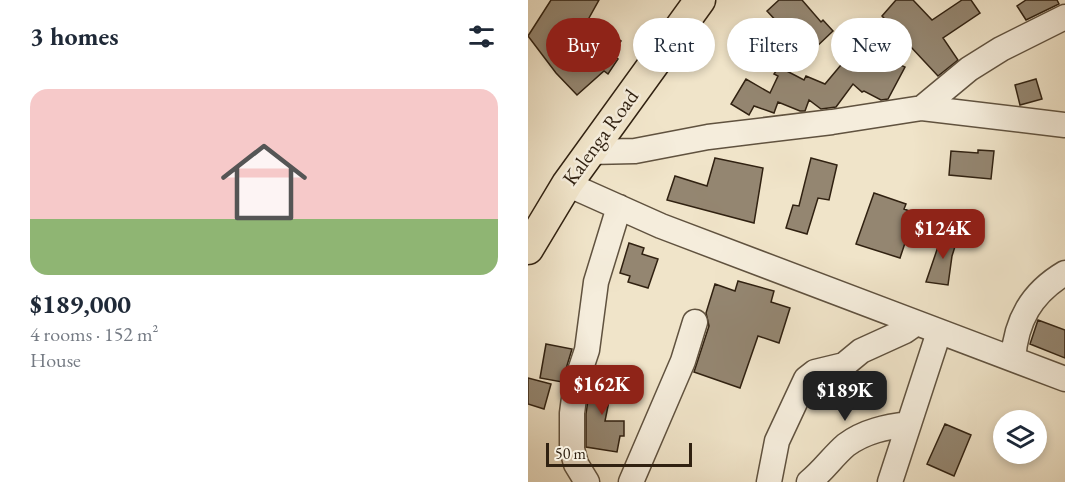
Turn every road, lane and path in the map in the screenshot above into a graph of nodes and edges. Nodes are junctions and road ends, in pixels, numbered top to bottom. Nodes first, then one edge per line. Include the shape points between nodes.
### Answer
1 (700, 0) edge
2 (1065, 17) edge
3 (922, 108) junction
4 (1065, 124) edge
5 (589, 152) junction
6 (567, 184) junction
7 (619, 207) junction
8 (529, 247) edge
9 (1065, 273) edge
10 (695, 322) dead end
11 (915, 324) junction
12 (939, 332) junction
13 (1013, 359) junction
14 (1065, 379) edge
15 (909, 424) junction
16 (587, 482) edge
17 (631, 482) edge
18 (769, 482) edge
19 (809, 482) edge
20 (890, 482) edge

1 - 5 main road, Kalenga Road
2 - 3 street via 969,69
3 - 4 street
3 - 5 street via 708,137 635,151
5 - 6 main road, Kalenga Road
6 - 7 street
6 - 8 main road, Kalenga Road
7 - 11 street
7 - 16 street via 596,282 572,413 572,448
9 - 13 street via 1043,290 1022,318
10 - 17 street via 683,361
11 - 12 street
11 - 18 street via 861,351 844,365 806,378 777,441
12 - 13 street
12 - 15 street
13 - 14 street
15 - 19 street via 860,437 845,446
15 - 20 street

